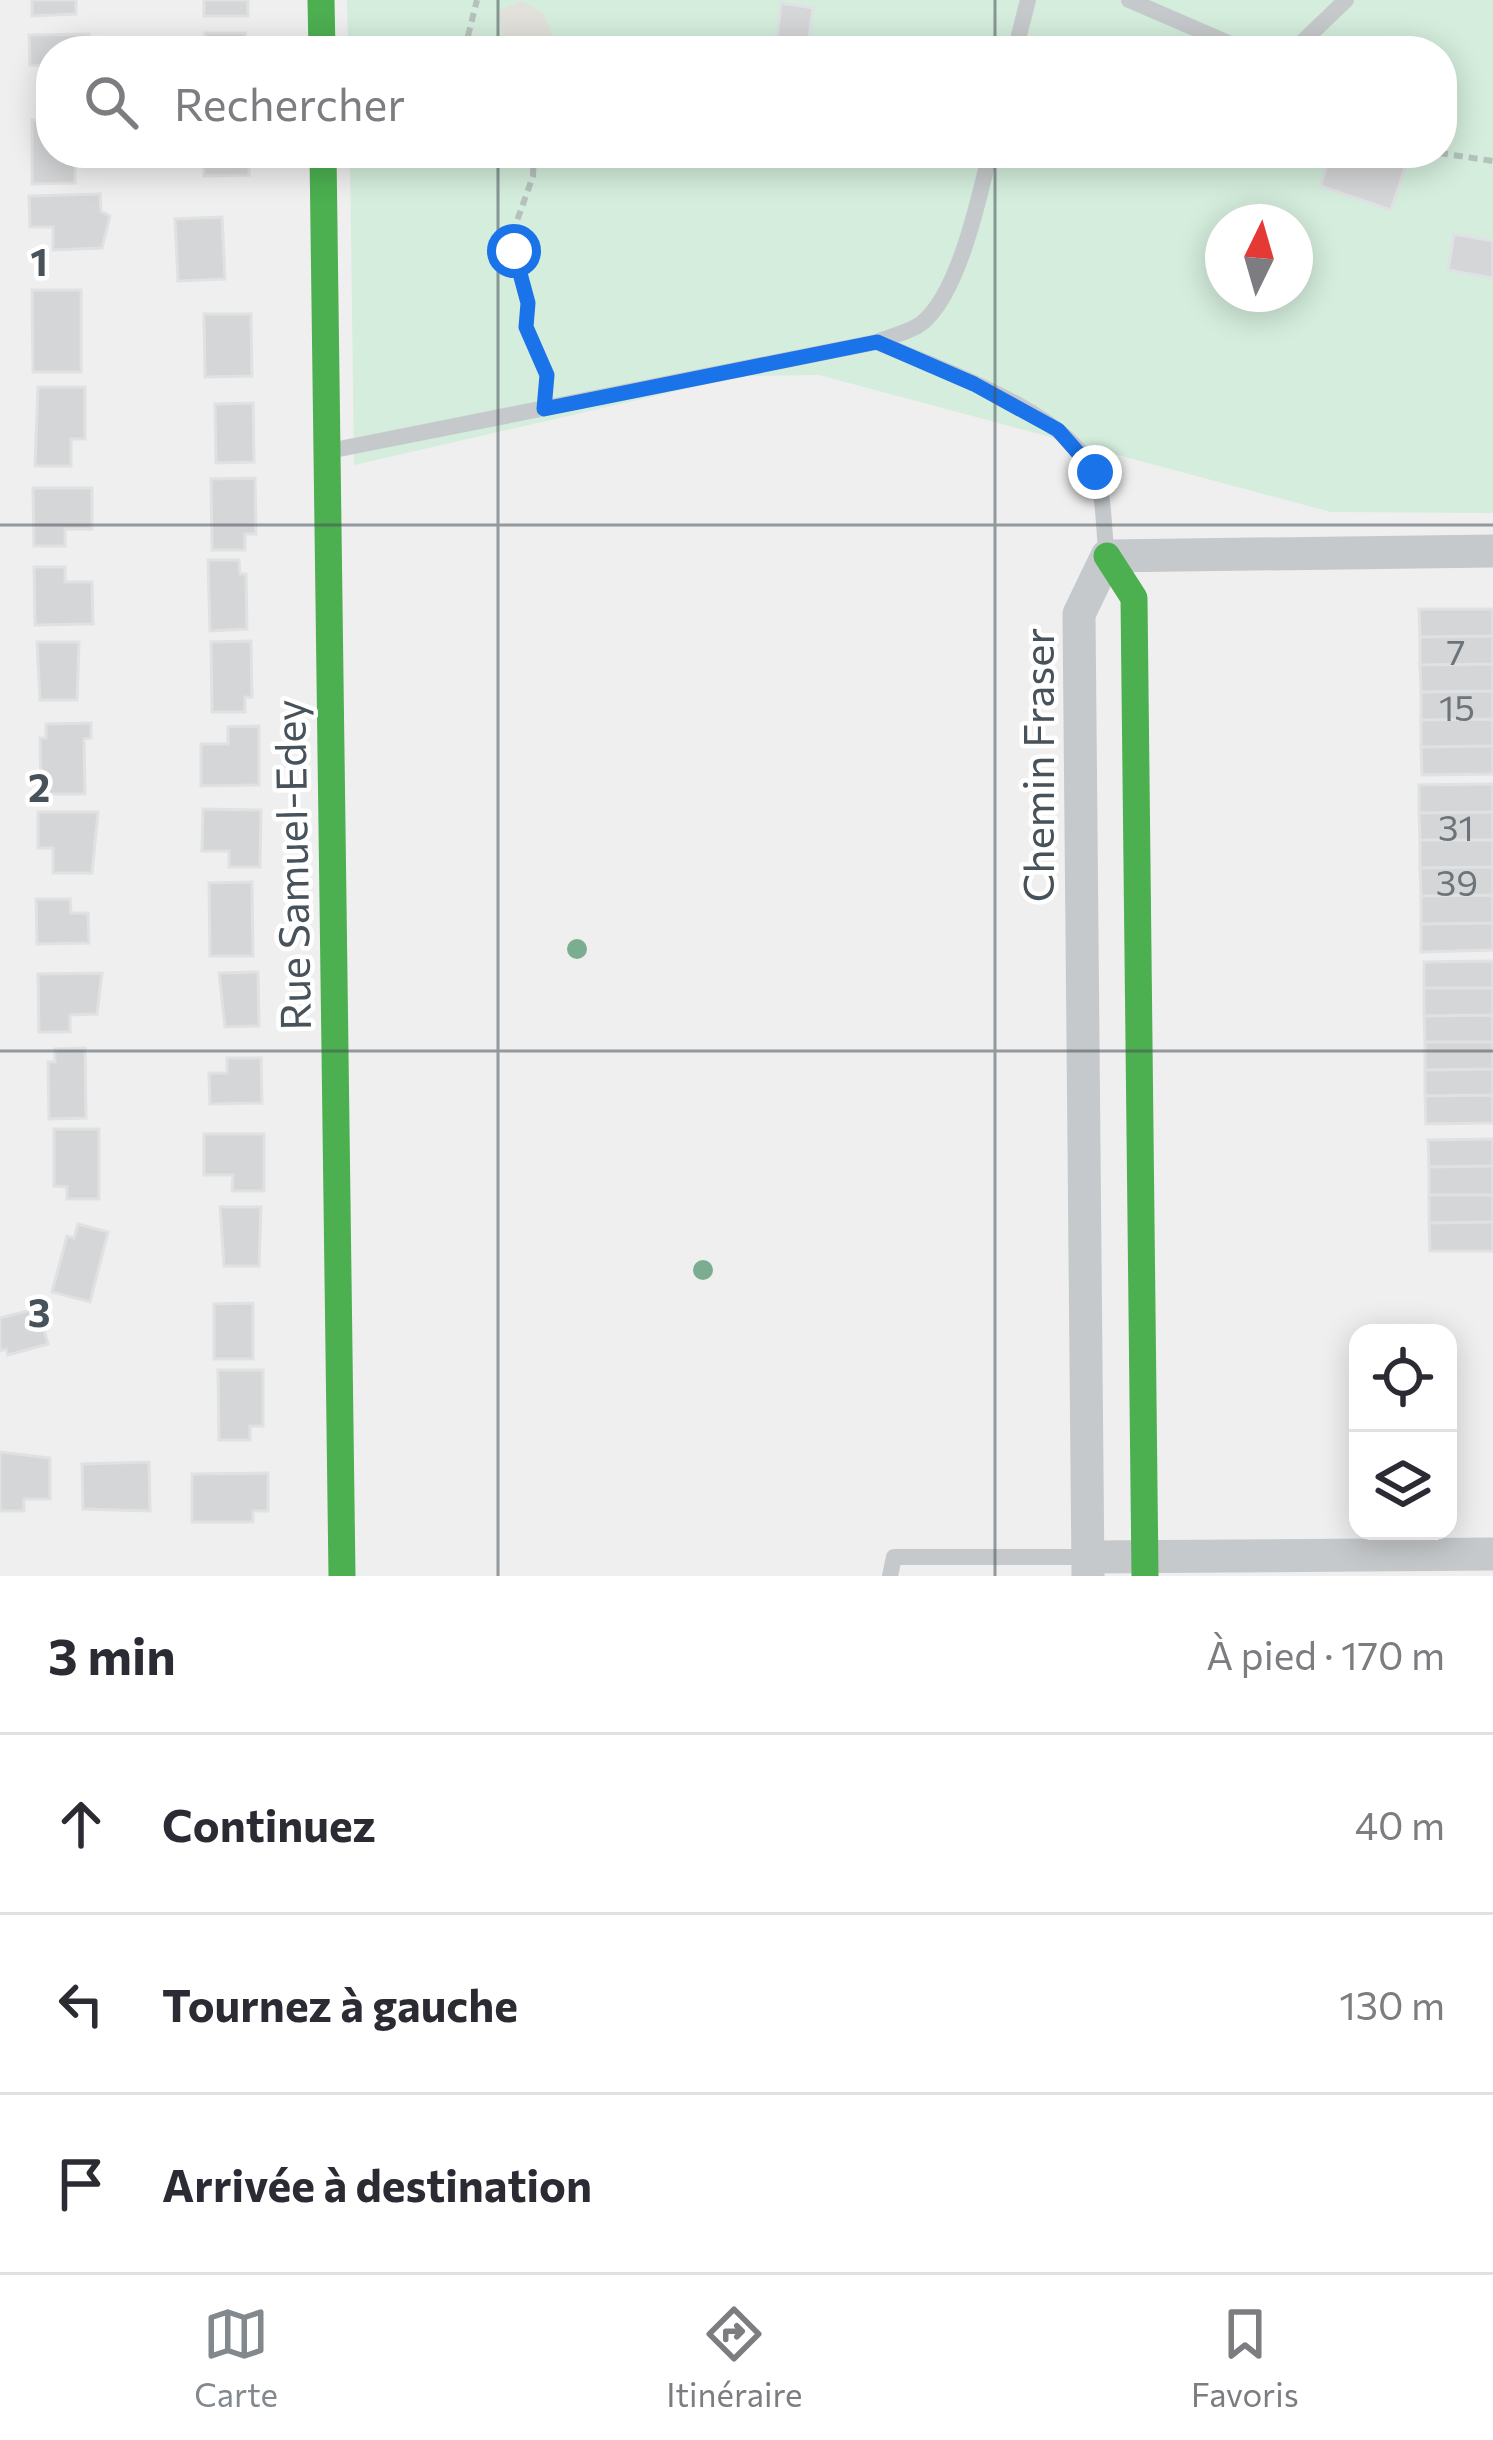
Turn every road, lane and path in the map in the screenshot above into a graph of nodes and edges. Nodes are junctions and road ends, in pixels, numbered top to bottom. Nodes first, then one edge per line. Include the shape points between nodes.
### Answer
1 (321, 0) edge
2 (477, 0) edge
3 (1028, 0) edge
4 (1129, 0) edge
5 (1346, 0) edge
6 (322, 36) edge
7 (468, 36) edge
8 (1019, 36) edge
9 (1212, 36) edge
10 (1309, 36) edge
11 (1457, 156) edge
12 (1493, 161) edge
13 (323, 168) edge
14 (534, 168) edge
15 (986, 168) edge
16 (877, 342) junction
17 (544, 409) junction
18 (327, 452) junction
19 (1493, 551) edge
20 (1107, 556) junction
21 (1493, 1554) edge
22 (1088, 1566) edge
23 (1145, 1566) edge
24 (1338, 1566) edge
25 (342, 1576) edge
26 (890, 1576) edge

1 - 6 street
2 - 7 path
3 - 8 lane
4 - 9 lane
5 - 10 lane
11 - 12 path
13 - 18 street, Rue Samuel-Edey
14 - 17 path via 513,232 526,327 547,375
15 - 16 lane via 946,287 922,323
16 - 17 lane
16 - 20 lane via 1058,430 1095,472
17 - 18 lane
18 - 25 street, Rue Samuel-Edey
19 - 20 street
20 - 22 street, Chemin Fraser via 1078,614
20 - 23 street via 1134,598
21 - 24 street
22 - 23 street
22 - 26 lane via 894,1557
23 - 24 street

